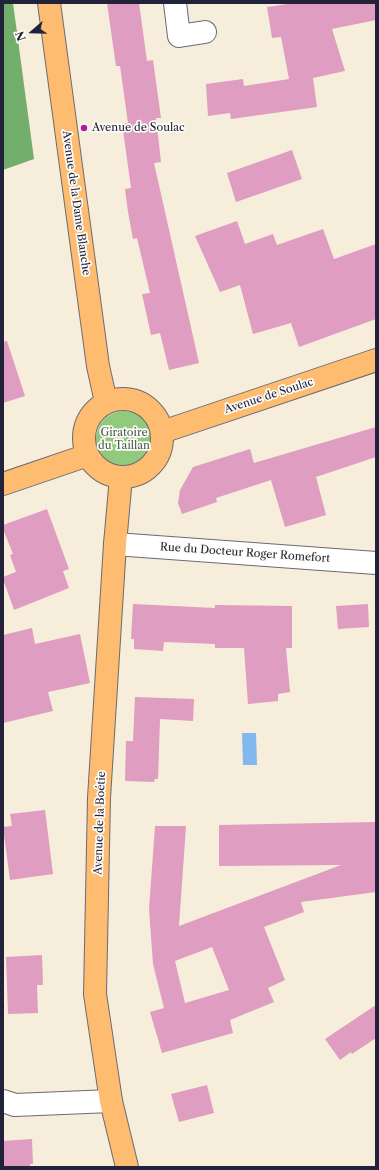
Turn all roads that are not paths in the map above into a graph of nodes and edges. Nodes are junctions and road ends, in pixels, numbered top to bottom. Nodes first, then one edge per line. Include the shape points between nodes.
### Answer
1 (49, 3) edge
2 (175, 3) edge
3 (205, 32) dead end
4 (376, 360) edge
5 (106, 402) junction
6 (162, 432) junction
7 (88, 455) junction
8 (121, 477) junction
9 (3, 484) edge
10 (115, 544) junction
11 (376, 563) edge
12 (3, 1101) edge
13 (111, 1101) junction
14 (126, 1167) edge

1 - 5 main road, Avenue de la Dame Blanche via 98,366
2 - 3 street via 178,36
4 - 6 main road, Avenue de Soulac
5 - 6 main road via 123,398 138,401 151,410 159,421
5 - 7 main road via 95,410 86,423 84,435
6 - 8 main road via 161,450 151,466 139,474
7 - 8 main road via 95,466 104,472
7 - 9 main road
8 - 10 main road, Avenue de la Boétie
10 - 11 street, Rue du Docteur Roger Romefort
10 - 13 main road, Avenue de la Boétie via 99,798 95,994
12 - 13 street via 15,1105
13 - 14 main road, Avenue de la Boétie

